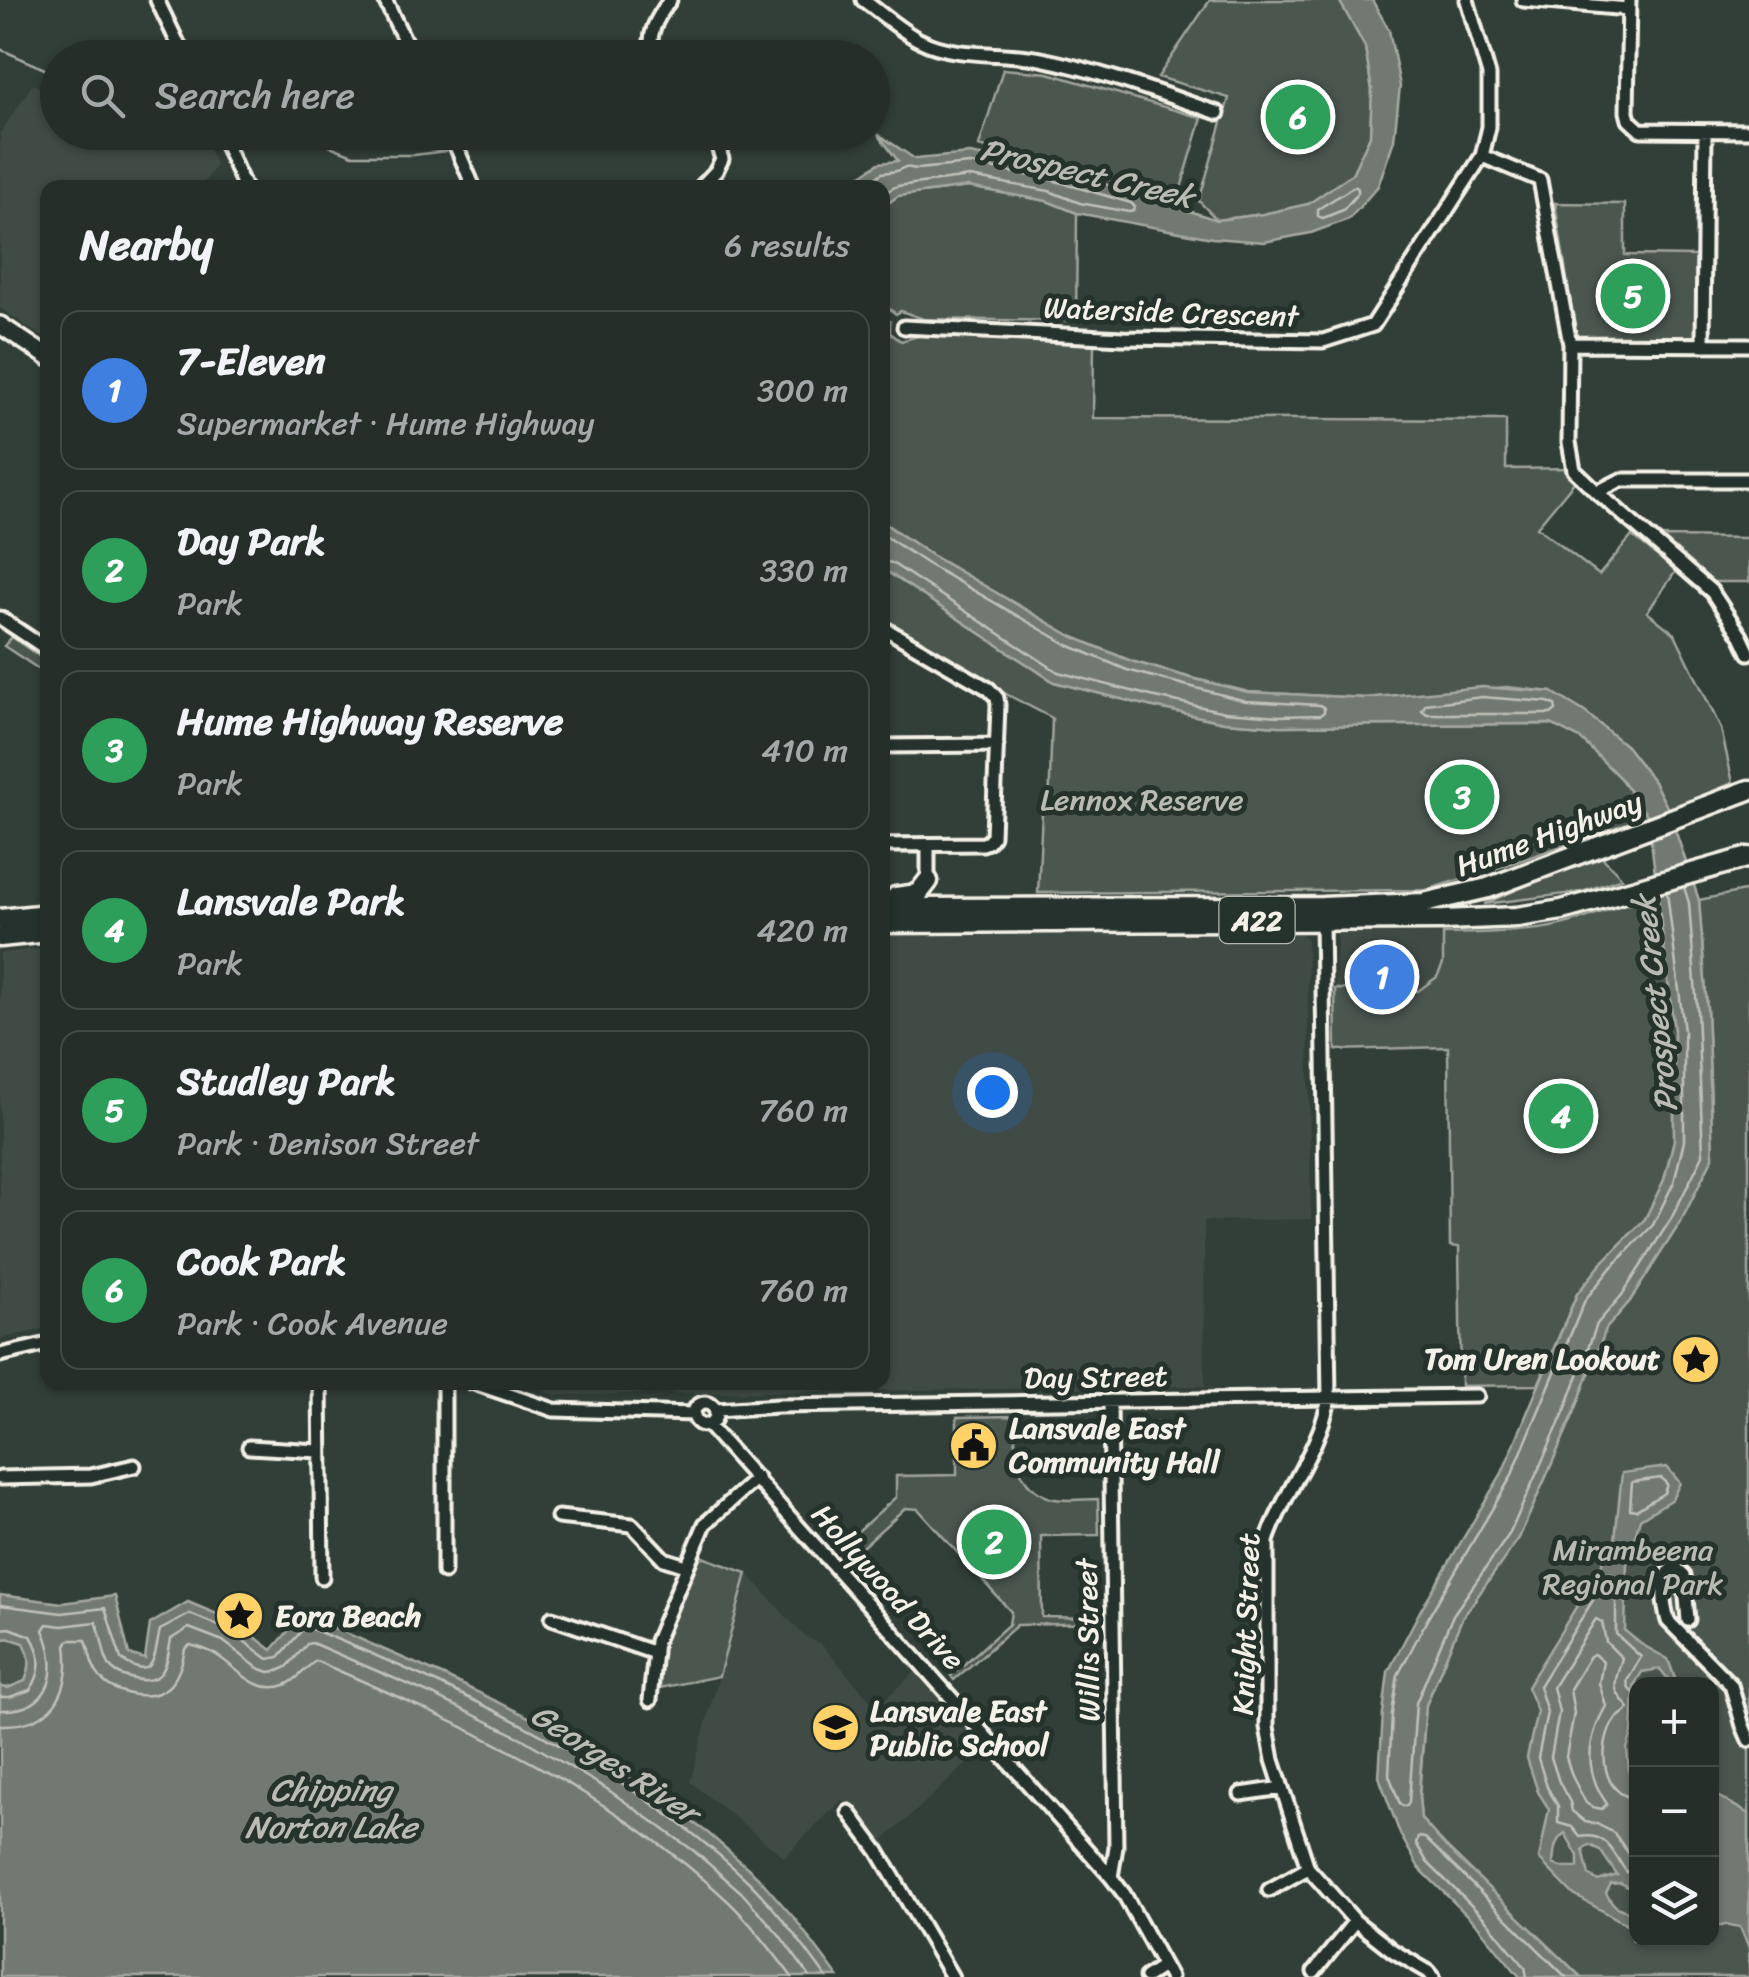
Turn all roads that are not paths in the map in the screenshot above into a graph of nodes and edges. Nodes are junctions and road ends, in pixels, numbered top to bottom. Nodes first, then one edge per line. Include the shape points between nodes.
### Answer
1 (158, 0) edge
2 (385, 0) edge
3 (670, 0) edge
4 (863, 0) edge
5 (1467, 0) edge
6 (1523, 0) edge
7 (1629, 4) edge
8 (177, 40) edge
9 (404, 40) edge
10 (650, 40) edge
11 (1218, 113) dead end
12 (1705, 131) junction
13 (1749, 131) edge
14 (228, 150) edge
15 (458, 150) edge
16 (720, 150) edge
17 (1482, 156) junction
18 (241, 180) edge
19 (471, 180) edge
20 (707, 180) edge
21 (0, 325) edge
22 (904, 326) dead end
23 (1570, 344) junction
24 (1703, 345) junction
25 (1749, 345) edge
26 (40, 351) edge
27 (1749, 480) edge
28 (1597, 492) junction
29 (0, 618) edge
30 (890, 632) edge
31 (40, 645) edge
32 (1749, 654) edge
33 (996, 745) junction
34 (890, 746) edge
35 (1749, 790) edge
36 (928, 844) junction
37 (890, 845) edge
38 (1749, 857) edge
39 (928, 881) junction
40 (890, 896) edge
41 (947, 907) junction
42 (890, 908) edge
43 (40, 915) edge
44 (0, 919) edge
45 (1322, 920) junction
46 (890, 923) edge
47 (40, 933) edge
48 (0, 937) edge
49 (40, 1346) edge
50 (0, 1355) edge
51 (320, 1390) edge
52 (444, 1390) edge
53 (495, 1390) edge
54 (1477, 1396) dead end
55 (1330, 1398) junction
56 (1110, 1401) junction
57 (716, 1410) junction
58 (694, 1414) junction
59 (708, 1425) junction
60 (250, 1447) dead end
61 (320, 1451) junction
62 (134, 1466) dead end
63 (0, 1478) edge
64 (756, 1478) junction
65 (558, 1517) dead end
66 (686, 1566) junction
67 (444, 1572) dead end
68 (322, 1577) dead end
69 (552, 1618) dead end
70 (1688, 1620) dead end
71 (655, 1653) junction
72 (650, 1700) dead end
73 (1749, 1740) edge
74 (1282, 1788) junction
75 (1241, 1794) dead end
76 (849, 1812) dead end
77 (1308, 1868) junction
78 (1111, 1877) junction
79 (1269, 1890) dead end
80 (1355, 1922) junction
81 (1167, 1971) edge
82 (1314, 1972) dead end
83 (952, 1977) edge
84 (1146, 1977) edge
85 (1433, 1977) edge

1 - 8 street
2 - 9 street
3 - 10 street
4 - 11 street via 935,45 1073,66
5 - 17 street, Waterside Crescent via 1489,74 1490,127
6 - 7 street
7 - 12 street via 1630,120 1640,130
12 - 13 street
12 - 24 street
14 - 18 street
15 - 19 street
16 - 20 street via 720,165
17 - 22 street, Waterside Crescent via 1373,324 1323,341
17 - 23 street via 1540,180
21 - 26 main road
23 - 24 street
23 - 28 street via 1568,442 1574,470
24 - 25 street
27 - 28 street via 1620,480
28 - 32 street via 1712,592
29 - 31 street
30 - 33 street via 989,689 997,698
33 - 34 street
33 - 36 street via 993,836 982,844
35 - 41 highway, Hume Highway / A22 via 1488,888 1424,903
36 - 37 street
36 - 39 street
38 - 45 highway, Hume Highway / A22 via 1517,917
39 - 40 highway via 915,896
39 - 41 highway
41 - 42 highway, Hume Highway / A22
43 - 44 highway
45 - 46 highway, Hume Highway / A22
45 - 55 street, Knight Street
47 - 48 highway
49 - 50 street
51 - 61 street
52 - 67 street
53 - 58 street via 554,1410
54 - 55 street, Day Street
55 - 56 street, Day Street
55 - 74 street, Knight Street via 1325,1422 1267,1542 1267,1728
56 - 57 street, Day Street
56 - 78 street, Willis Street via 1116,1847
57 - 58 street via 703,1403
57 - 59 street
58 - 59 street
59 - 64 street, Hollywood Drive
60 - 61 street
61 - 68 street
62 - 63 street via 90,1476
64 - 66 street via 704,1524
64 - 78 street, Hollywood Drive
65 - 66 street via 632,1525 664,1559
66 - 71 street
69 - 71 street
70 - 73 street via 1684,1575 1674,1566 1664,1578 1668,1621 1731,1685
71 - 72 street
74 - 75 street
74 - 77 street, Knight Street
76 - 83 street
77 - 79 street
77 - 80 street, Knight Street
78 - 81 street, Hollywood Drive
80 - 82 street
80 - 85 street, Knight Street
81 - 84 street

